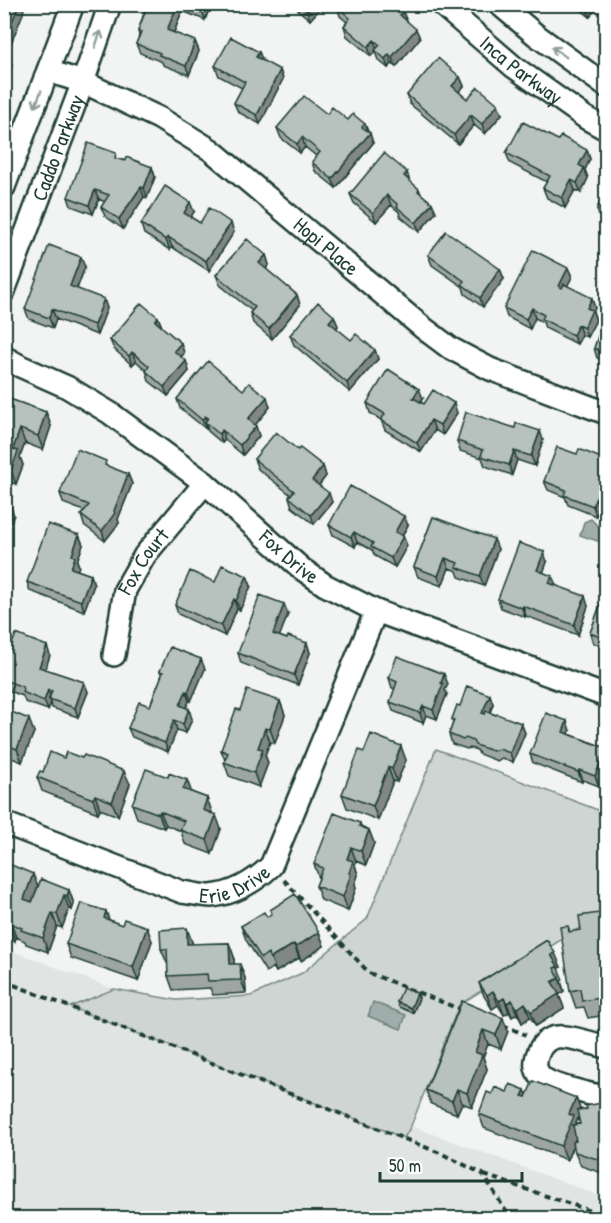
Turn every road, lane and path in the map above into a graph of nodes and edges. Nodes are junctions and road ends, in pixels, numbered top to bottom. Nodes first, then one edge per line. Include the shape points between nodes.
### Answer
1 (73, 4) edge
2 (110, 4) edge
3 (441, 4) edge
4 (499, 4) edge
5 (48, 71) junction
6 (83, 82) junction
7 (606, 86) edge
8 (606, 129) edge
9 (4, 187) edge
10 (4, 291) edge
11 (4, 357) edge
12 (606, 413) edge
13 (205, 483) junction
14 (376, 611) junction
15 (114, 655) dead end
16 (606, 696) edge
17 (4, 823) edge
18 (271, 866) junction
19 (4, 981) edge
20 (464, 1010) edge
21 (495, 1023) edge
22 (543, 1044) junction
23 (606, 1047) edge
24 (606, 1096) edge
25 (483, 1174) junction
26 (606, 1216) edge
27 (510, 1218) edge

1 - 5 street, Caddo Parkway
6 -> 2 street, Caddo Parkway
3 - 8 street, Inca Parkway via 514,67
7 -> 4 street, Inca Parkway
5 - 6 street, Hopi Place
5 -> 9 street, Caddo Parkway
6 - 10 street, Caddo Parkway
6 - 12 street, Hopi Place via 159,118 211,150 450,348 490,369
11 - 13 street, Fox Drive via 110,413
13 - 14 street, Fox Drive via 302,569
13 - 15 street, Fox Court via 146,555 125,590
14 - 16 street, Fox Drive
14 - 18 street, Erie Drive
17 - 18 street, Erie Drive via 182,892 211,896 239,889
18 - 20 path via 369,973
19 - 25 path via 440,1153
21 - 22 path
22 - 23 street via 565,1037
22 - 24 street via 537,1069 544,1080
25 - 26 path
25 - 27 path

